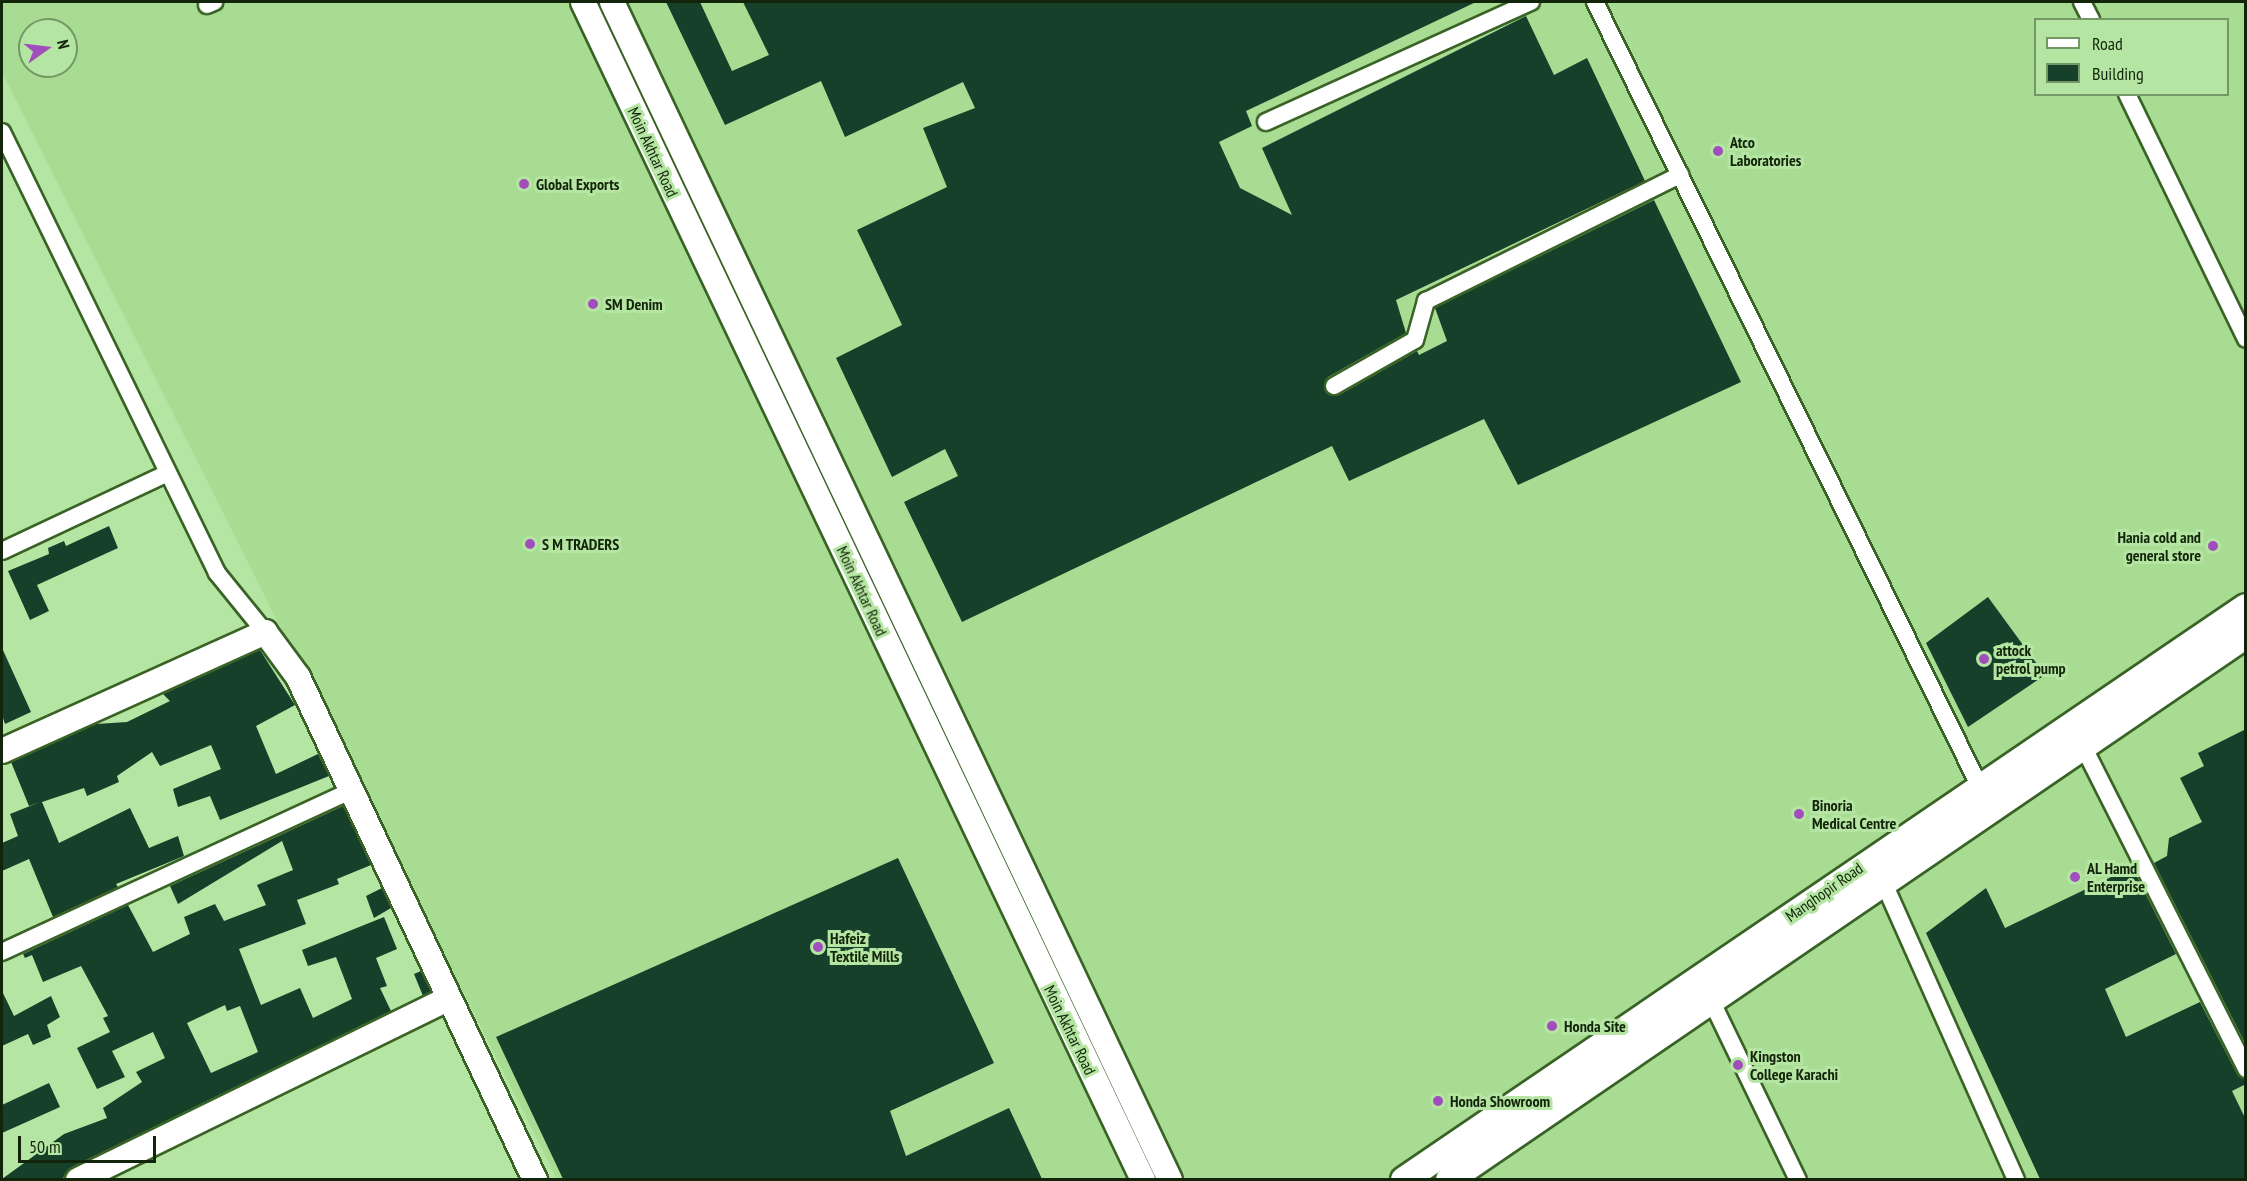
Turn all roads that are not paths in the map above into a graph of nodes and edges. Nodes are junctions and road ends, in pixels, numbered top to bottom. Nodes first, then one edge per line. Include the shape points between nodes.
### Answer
1 (583, 2) edge
2 (612, 2) edge
3 (1531, 2) edge
4 (1595, 2) edge
5 (2082, 2) edge
6 (2090, 18) edge
7 (2128, 96) edge
8 (1266, 122) dead end
9 (2, 132) edge
10 (1680, 175) junction
11 (2246, 339) edge
12 (1334, 386) dead end
13 (166, 474) junction
14 (2, 551) edge
15 (2246, 607) edge
16 (265, 632) junction
17 (2246, 635) edge
18 (2083, 746) junction
19 (2, 751) edge
20 (975, 764) junction
21 (948, 776) junction
22 (1979, 785) junction
23 (351, 791) junction
24 (1883, 881) junction
25 (2, 952) edge
26 (1710, 998) junction
27 (448, 999) junction
28 (2246, 1069) edge
29 (78, 1179) edge
30 (535, 1179) edge
31 (1143, 1179) edge
32 (1170, 1179) edge
33 (1404, 1179) edge
34 (1449, 1179) edge
35 (1798, 1179) edge
36 (2016, 1179) edge

1 - 21 main road, Moin Akhtar Road
2 - 20 main road, Moin Akhtar Road
3 - 8 street
4 - 10 street
5 - 6 street
7 - 11 street
9 - 13 street
10 - 12 street via 1426,301 1415,340
10 - 22 street
13 - 14 street
13 - 16 street via 217,573
15 - 22 main road, Manghopir Road
16 - 19 main road
16 - 23 main road via 298,677
17 - 18 main road
18 - 24 main road
18 - 28 street
20 - 21 main road
20 - 32 main road, Moin Akhtar Road
21 - 31 main road, Moin Akhtar Road
22 - 33 main road, Manghopir Road
23 - 25 street
23 - 27 main road
24 - 26 main road
24 - 36 street
26 - 34 main road
26 - 35 street
27 - 29 main road
27 - 30 main road

